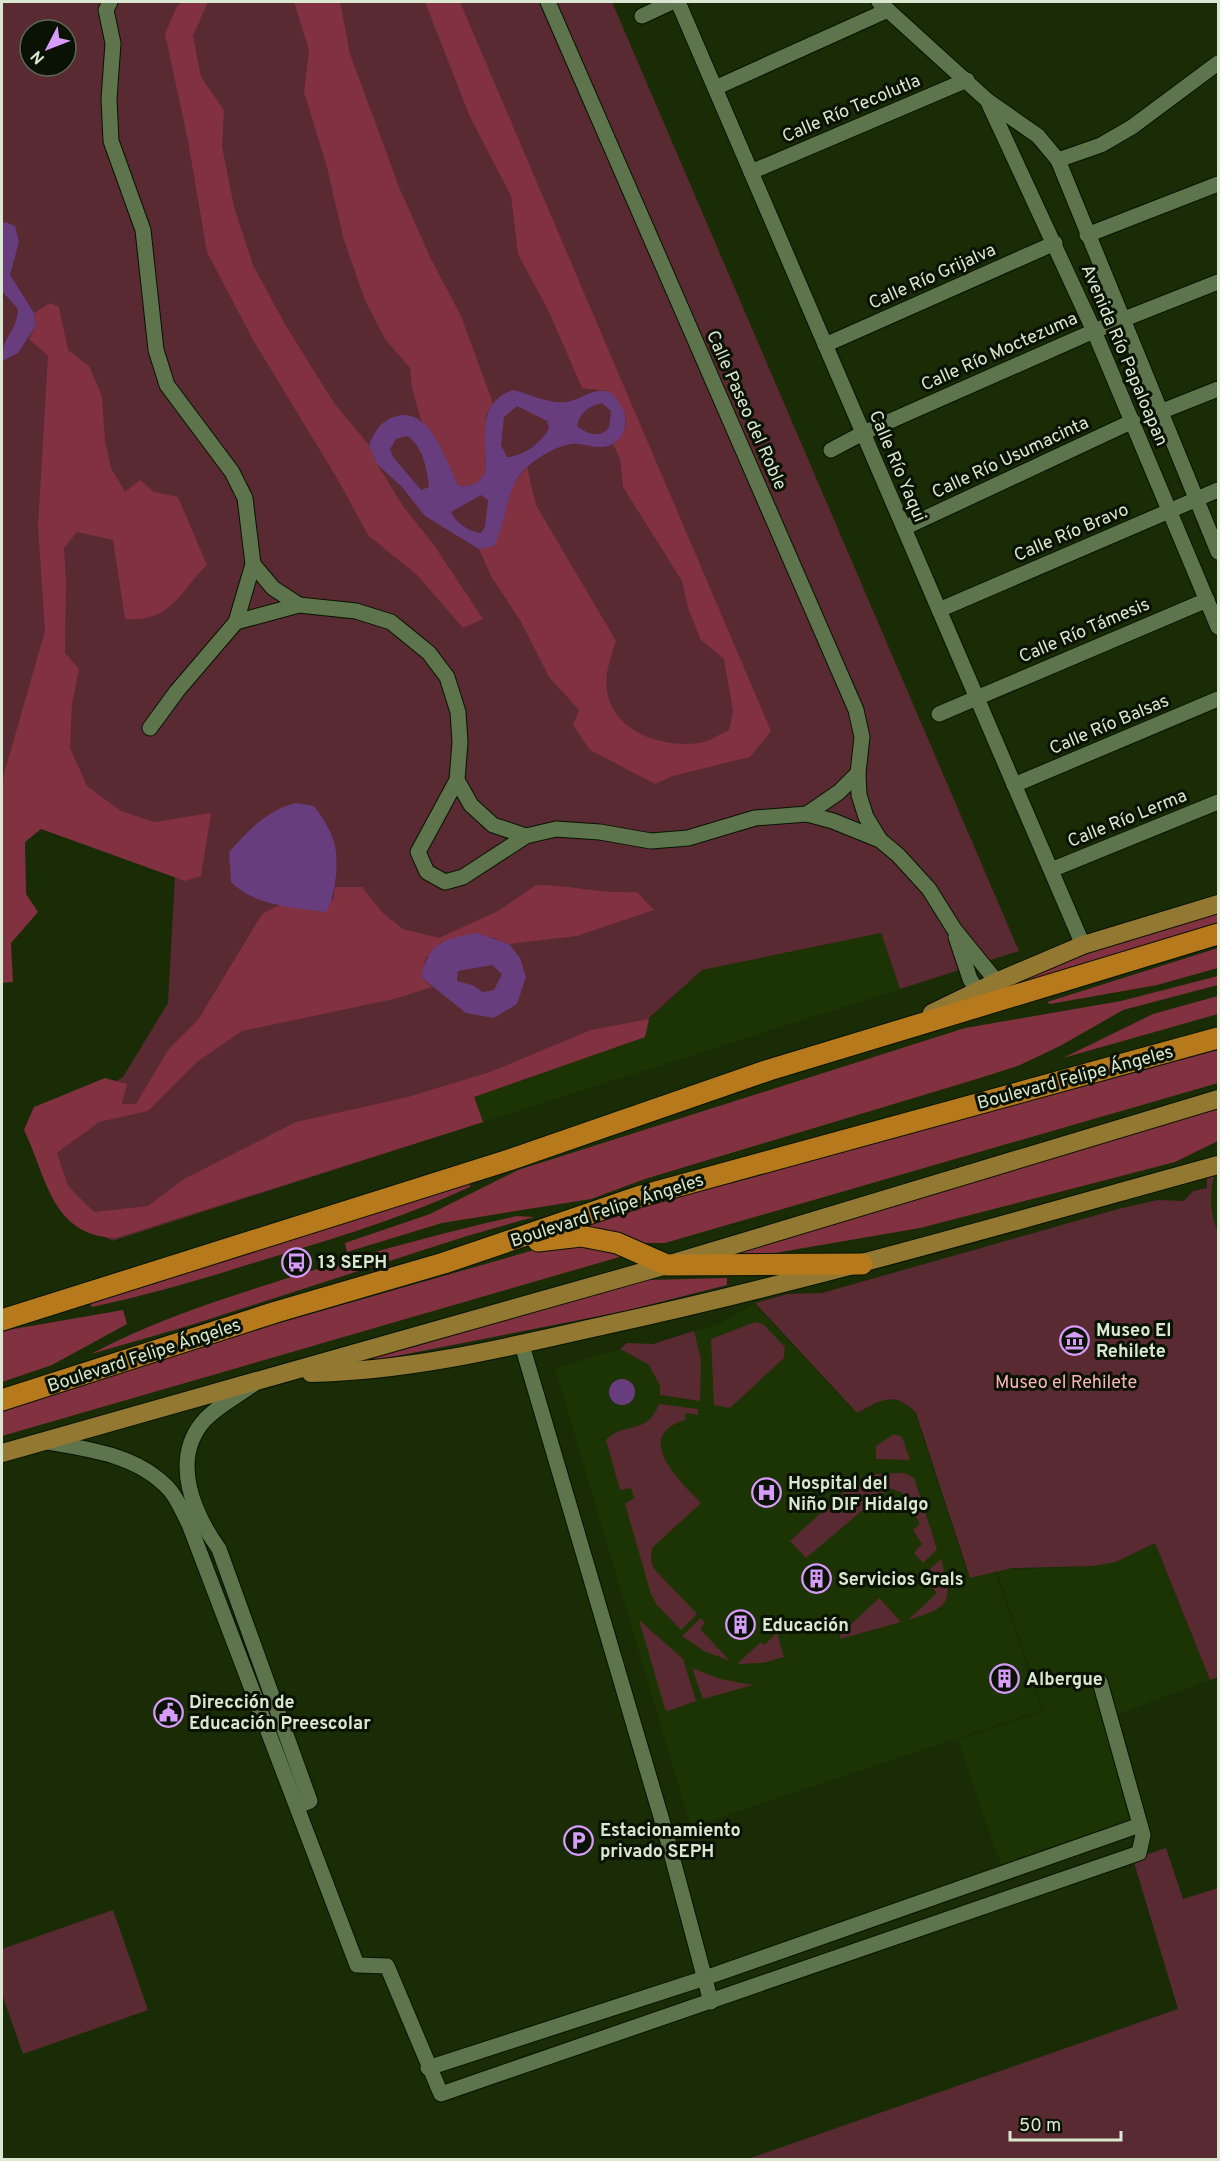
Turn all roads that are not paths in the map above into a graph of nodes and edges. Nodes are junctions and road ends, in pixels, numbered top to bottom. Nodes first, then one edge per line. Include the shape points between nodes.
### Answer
1 (548, 2) edge
2 (672, 2) edge
3 (678, 2) edge
4 (107, 4) edge
5 (884, 6) edge
6 (642, 16) dead end
7 (1218, 63) edge
8 (967, 80) junction
9 (715, 88) junction
10 (988, 101) junction
11 (1058, 160) junction
12 (751, 172) junction
13 (1218, 184) edge
14 (1087, 235) junction
15 (1055, 243) junction
16 (1218, 282) edge
17 (1121, 320) junction
18 (1094, 331) junction
19 (825, 345) junction
20 (1218, 389) edge
21 (1160, 412) junction
22 (1133, 421) junction
23 (863, 433) junction
24 (831, 450) dead end
25 (1218, 490) edge
26 (1197, 498) junction
27 (1170, 511) junction
28 (904, 528) junction
29 (1218, 552) edge
30 (254, 564) junction
31 (1207, 600) junction
32 (299, 605) junction
33 (939, 610) junction
34 (236, 622) junction
35 (1218, 627) edge
36 (977, 697) junction
37 (1218, 699) edge
38 (939, 714) dead end
39 (150, 728) dead end
40 (858, 772) junction
41 (457, 780) junction
42 (1014, 785) junction
43 (1218, 802) edge
44 (807, 814) junction
45 (525, 836) junction
46 (880, 840) junction
47 (1051, 870) junction
48 (1218, 904) edge
49 (954, 928) junction
50 (1218, 934) edge
51 (1083, 945) junction
52 (991, 994) junction
53 (1218, 1038) edge
54 (1218, 1099) edge
55 (1218, 1166) edge
56 (444, 1263) junction
57 (862, 1264) junction
58 (667, 1265) junction
59 (2, 1320) edge
60 (522, 1345) junction
61 (285, 1374) junction
62 (259, 1381) junction
63 (2, 1400) edge
64 (47, 1442) junction
65 (2, 1453) edge
66 (1100, 1682) dead end
67 (304, 1803) junction
68 (1140, 1825) junction
69 (860, 1924) junction
70 (866, 1947) junction
71 (705, 1978) junction
72 (711, 2002) junction
73 (429, 2068) junction

1 - 40 street, Calle Paseo del Roble via 856,710 862,737
2 - 6 street
3 - 9 street, Calle Río Yaqui
4 - 30 street via 113,43 111,141 143,230 156,350 167,385 232,472 245,498
5 - 8 street, Avenida Río Papaloapan
5 - 9 street
7 - 11 street via 1132,127 1101,145
8 - 10 street, Avenida Río Papaloapan
8 - 12 street, Calle Río Tecolutla
9 - 12 street, Calle Río Yaqui
10 - 11 street, Avenida Río Papaloapan via 1038,136
10 - 15 street, Avenida Río Papaloapan
11 - 14 street, Avenida Río Papaloapan
12 - 19 street, Calle Río Yaqui
13 - 14 street
14 - 17 street, Avenida Río Papaloapan
15 - 18 street, Avenida Río Papaloapan
15 - 19 street, Calle Río Grijalva
16 - 17 street, Calle Río Moctezuma
17 - 18 street, Calle Río Moctezuma
17 - 21 street, Avenida Río Papaloapan
18 - 22 street, Avenida Río Papaloapan
18 - 23 street, Calle Río Moctezuma
19 - 23 street, Calle Río Yaqui
20 - 21 street
21 - 26 street, Avenida Río Papaloapan
22 - 27 street, Avenida Río Papaloapan
22 - 28 street, Calle Río Usumacinta
23 - 24 street, Calle Río Moctezuma
23 - 28 street, Calle Río Yaqui
25 - 26 street, Calle Río Bravo
26 - 27 street, Calle Río Bravo
26 - 29 street, Avenida Río Papaloapan
27 - 31 street, Avenida Río Papaloapan
27 - 33 street, Calle Río Bravo
28 - 33 street, Calle Río Yaqui
30 - 32 street via 273,588
30 - 34 street
31 - 35 street, Avenida Río Papaloapan
31 - 36 street, Calle Río Támesis
32 - 34 street
32 - 41 street via 356,610 391,622 429,654 447,677 458,712
33 - 36 street, Calle Río Yaqui
34 - 39 street
36 - 38 street, Calle Río Támesis
36 - 42 street, Calle Río Yaqui
37 - 42 street, Calle Río Balsas
40 - 44 street via 839,792
40 - 46 street, Calle Paseo del Roble via 859,795 866,817
41 - 45 street via 471,805 494,825
41 - 45 street via 418,852 427,872 445,882 463,877
42 - 47 street, Calle Río Yaqui
43 - 47 street, Calle Río Lerma
44 - 45 street via 755,818 688,838 651,841 556,829
44 - 46 street via 856,828
46 - 49 street via 929,889
47 - 51 street, Calle Río Yaqui
48 - 51 main road
49 - 52 street
49 - 52 street
50 - 52 highway
51 - 52 main road
52 - 59 highway via 898,1030 769,1070 498,1164
53 - 56 highway, Boulevard Felipe Ángeles via 638,1197
54 - 58 main road
55 - 57 main road
56 - 58 highway via 470,1261 549,1238 581,1236 617,1243
56 - 63 highway, Boulevard Felipe Ángeles
57 - 58 highway
57 - 60 main road
58 - 61 main road
60 - 61 main road via 350,1373
60 - 71 street
61 - 62 main road
62 - 64 main road
62 - 67 street via 203,1421 189,1443 188,1475 197,1514 219,1550
64 - 65 main road
64 - 67 street via 94,1450 139,1465 169,1488 189,1524
66 - 68 street
67 - 73 street via 357,1965 387,1966
68 - 69 street
68 - 70 street via 1143,1836 1139,1853
69 - 70 street
69 - 71 street
70 - 72 street
71 - 72 street
71 - 73 street
72 - 73 street via 441,2094

